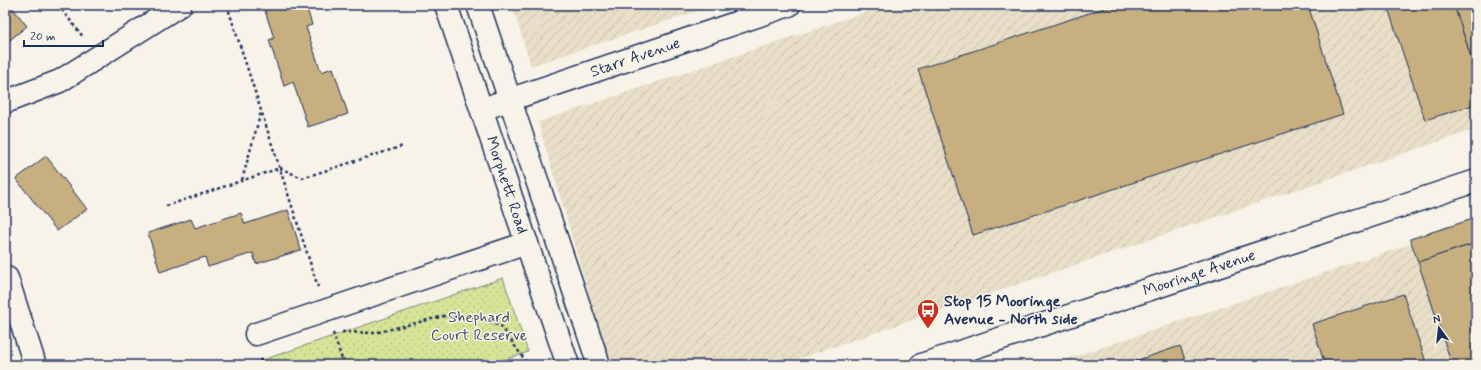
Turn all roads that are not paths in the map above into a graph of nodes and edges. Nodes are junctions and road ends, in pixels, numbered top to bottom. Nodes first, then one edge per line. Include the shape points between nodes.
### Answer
1 (180, 5) edge
2 (446, 5) edge
3 (478, 5) edge
4 (789, 5) edge
5 (508, 100) junction
6 (5, 102) edge
7 (482, 109) junction
8 (1476, 181) edge
9 (527, 243) junction
10 (7, 278) dead end
11 (256, 334) dead end
12 (35, 365) edge
13 (568, 365) edge
14 (599, 365) edge
15 (922, 365) edge

1 - 6 street via 60,81
2 - 7 street, Morphett Road
3 - 5 street, Morphett Road
4 - 5 street, Starr Avenue
5 - 7 street, Starr Avenue
5 - 14 street, Morphett Road
7 - 9 street, Morphett Road
8 - 15 street, Mooringe Avenue
9 - 11 street
9 - 13 street, Morphett Road
10 - 12 street

